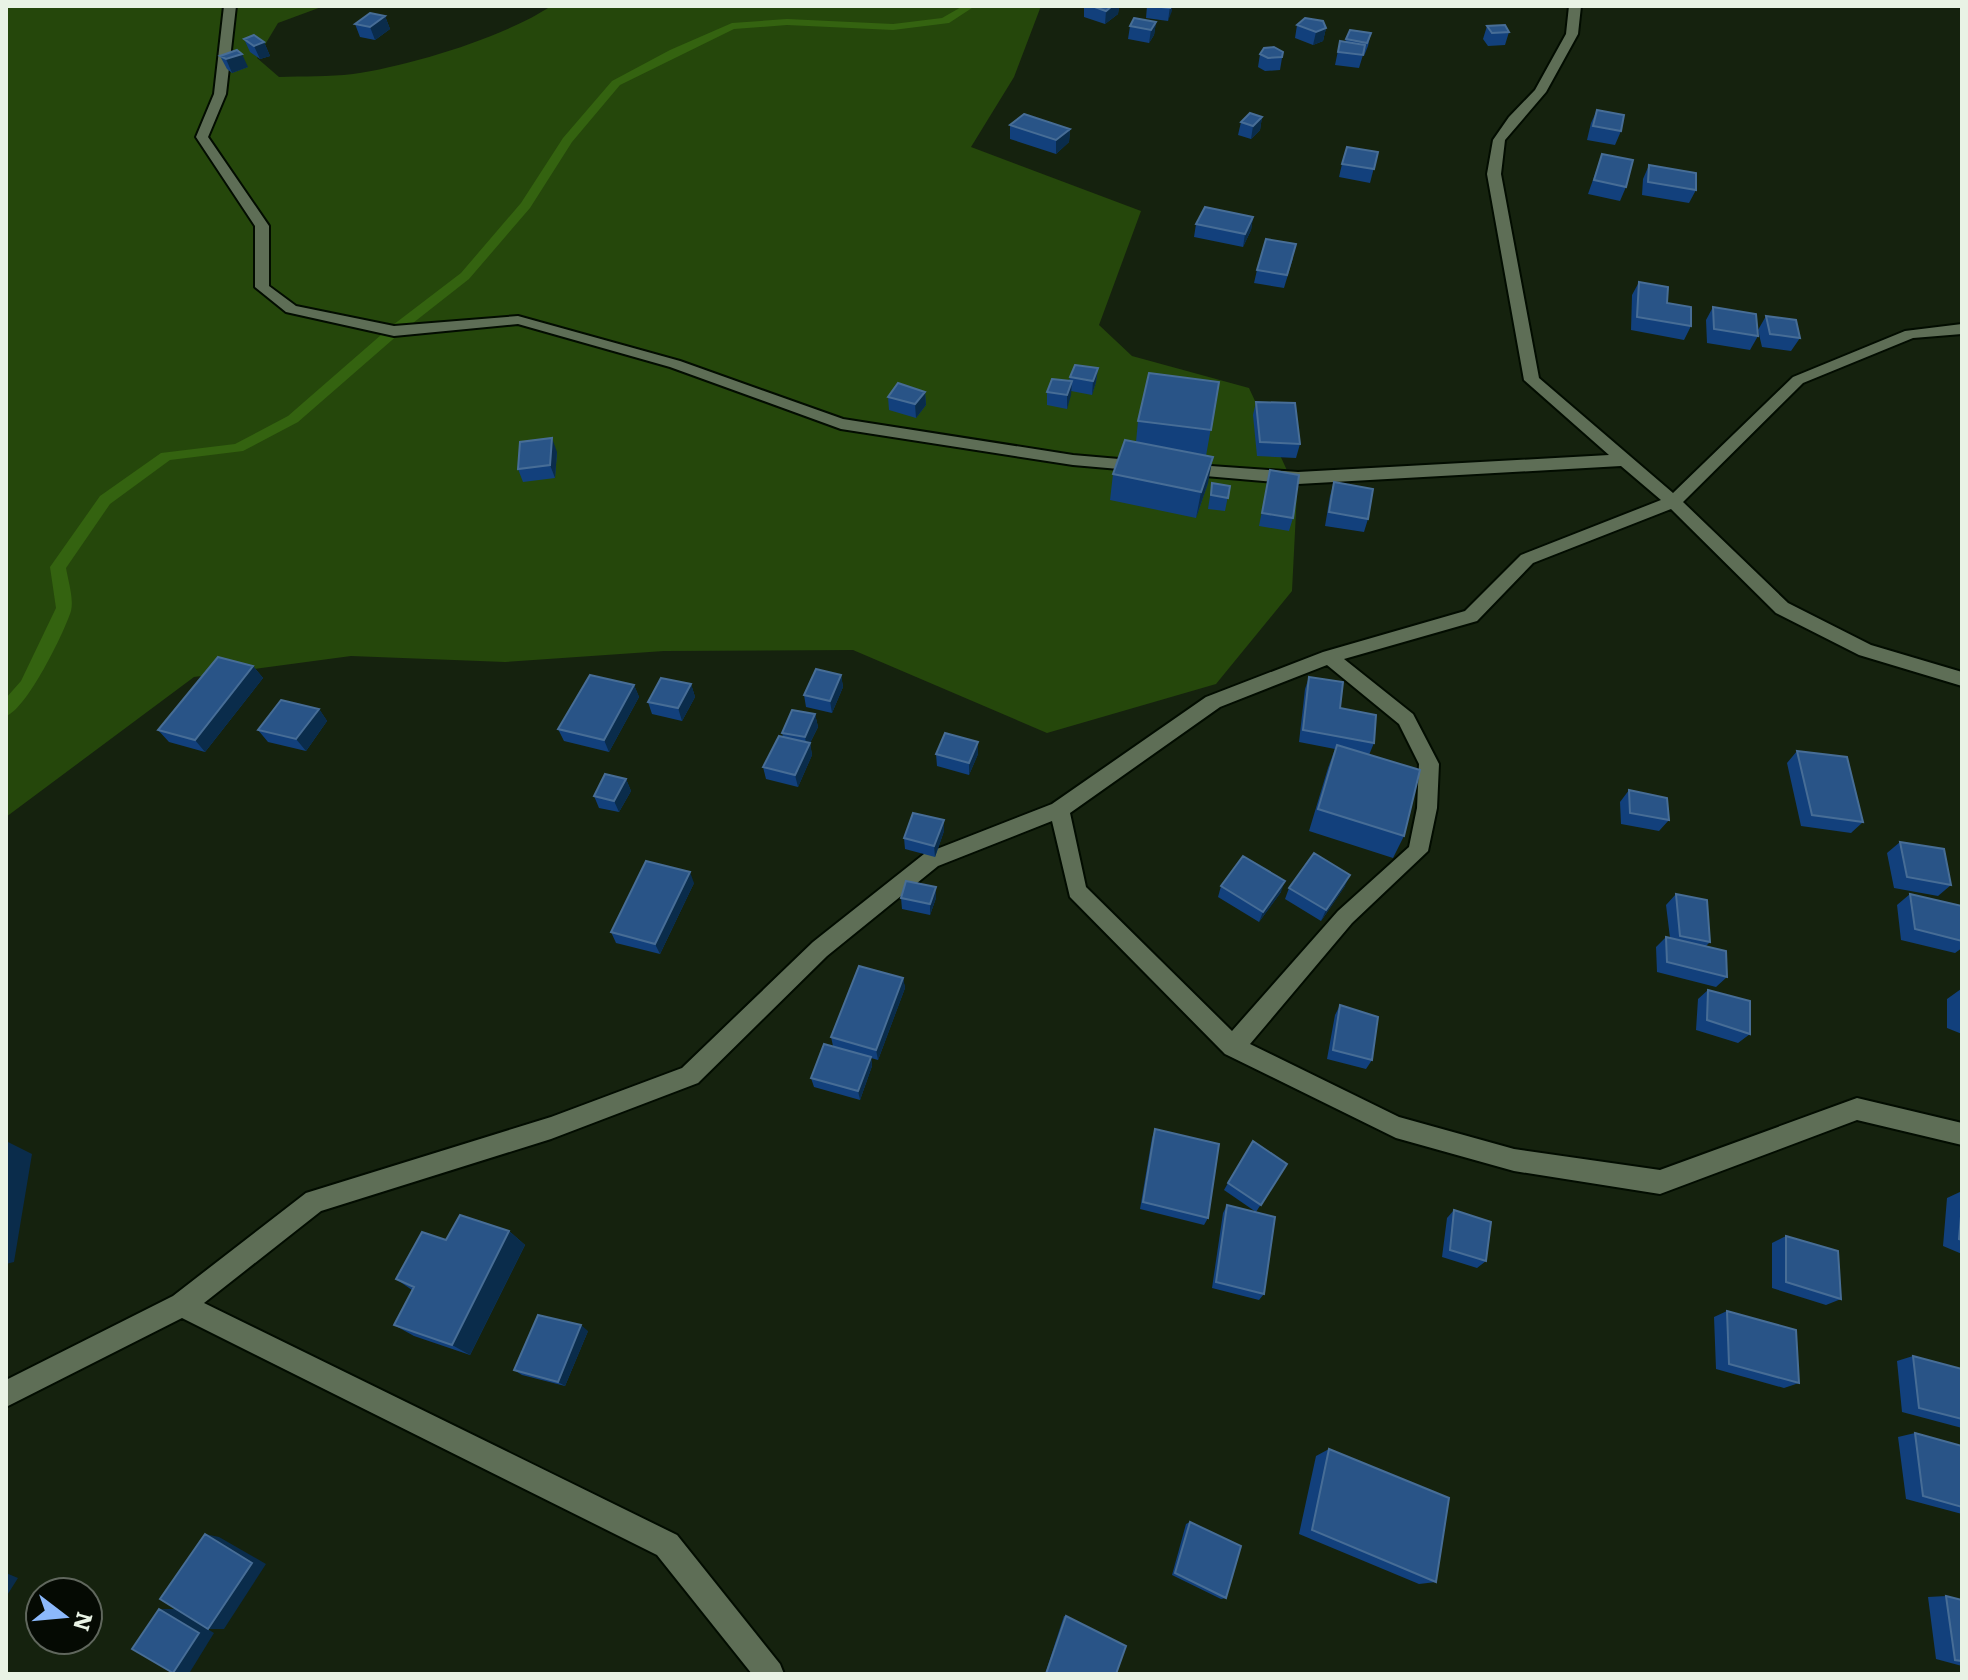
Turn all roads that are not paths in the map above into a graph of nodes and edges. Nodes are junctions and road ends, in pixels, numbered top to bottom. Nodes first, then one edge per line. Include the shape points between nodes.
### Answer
1 (230, 6) edge
2 (1575, 6) edge
3 (1962, 329) edge
4 (1625, 460) junction
5 (1673, 502) junction
6 (1329, 657) junction
7 (1962, 679) edge
8 (1059, 810) junction
9 (1233, 1047) junction
10 (1962, 1134) edge
11 (182, 1305) junction
12 (6, 1394) edge
13 (770, 1674) edge

1 - 4 street via 220,94 202,137 262,226 262,287 291,309 394,331 518,320 675,364 841,424 1073,460 1298,478
2 - 4 street via 1572,34 1540,92 1499,140 1494,174 1532,380
3 - 5 street via 1910,334 1798,380
4 - 5 street
5 - 6 street via 1527,559 1471,616
5 - 7 street via 1782,608 1865,650
6 - 8 street via 1213,702
6 - 9 street via 1406,719 1429,764 1418,851 1345,917
8 - 9 street via 1077,891
8 - 11 street via 931,860 820,949 690,1076 551,1128 314,1201
9 - 10 street via 1396,1127 1514,1160 1660,1182 1857,1109
11 - 12 street
11 - 13 street via 667,1545

